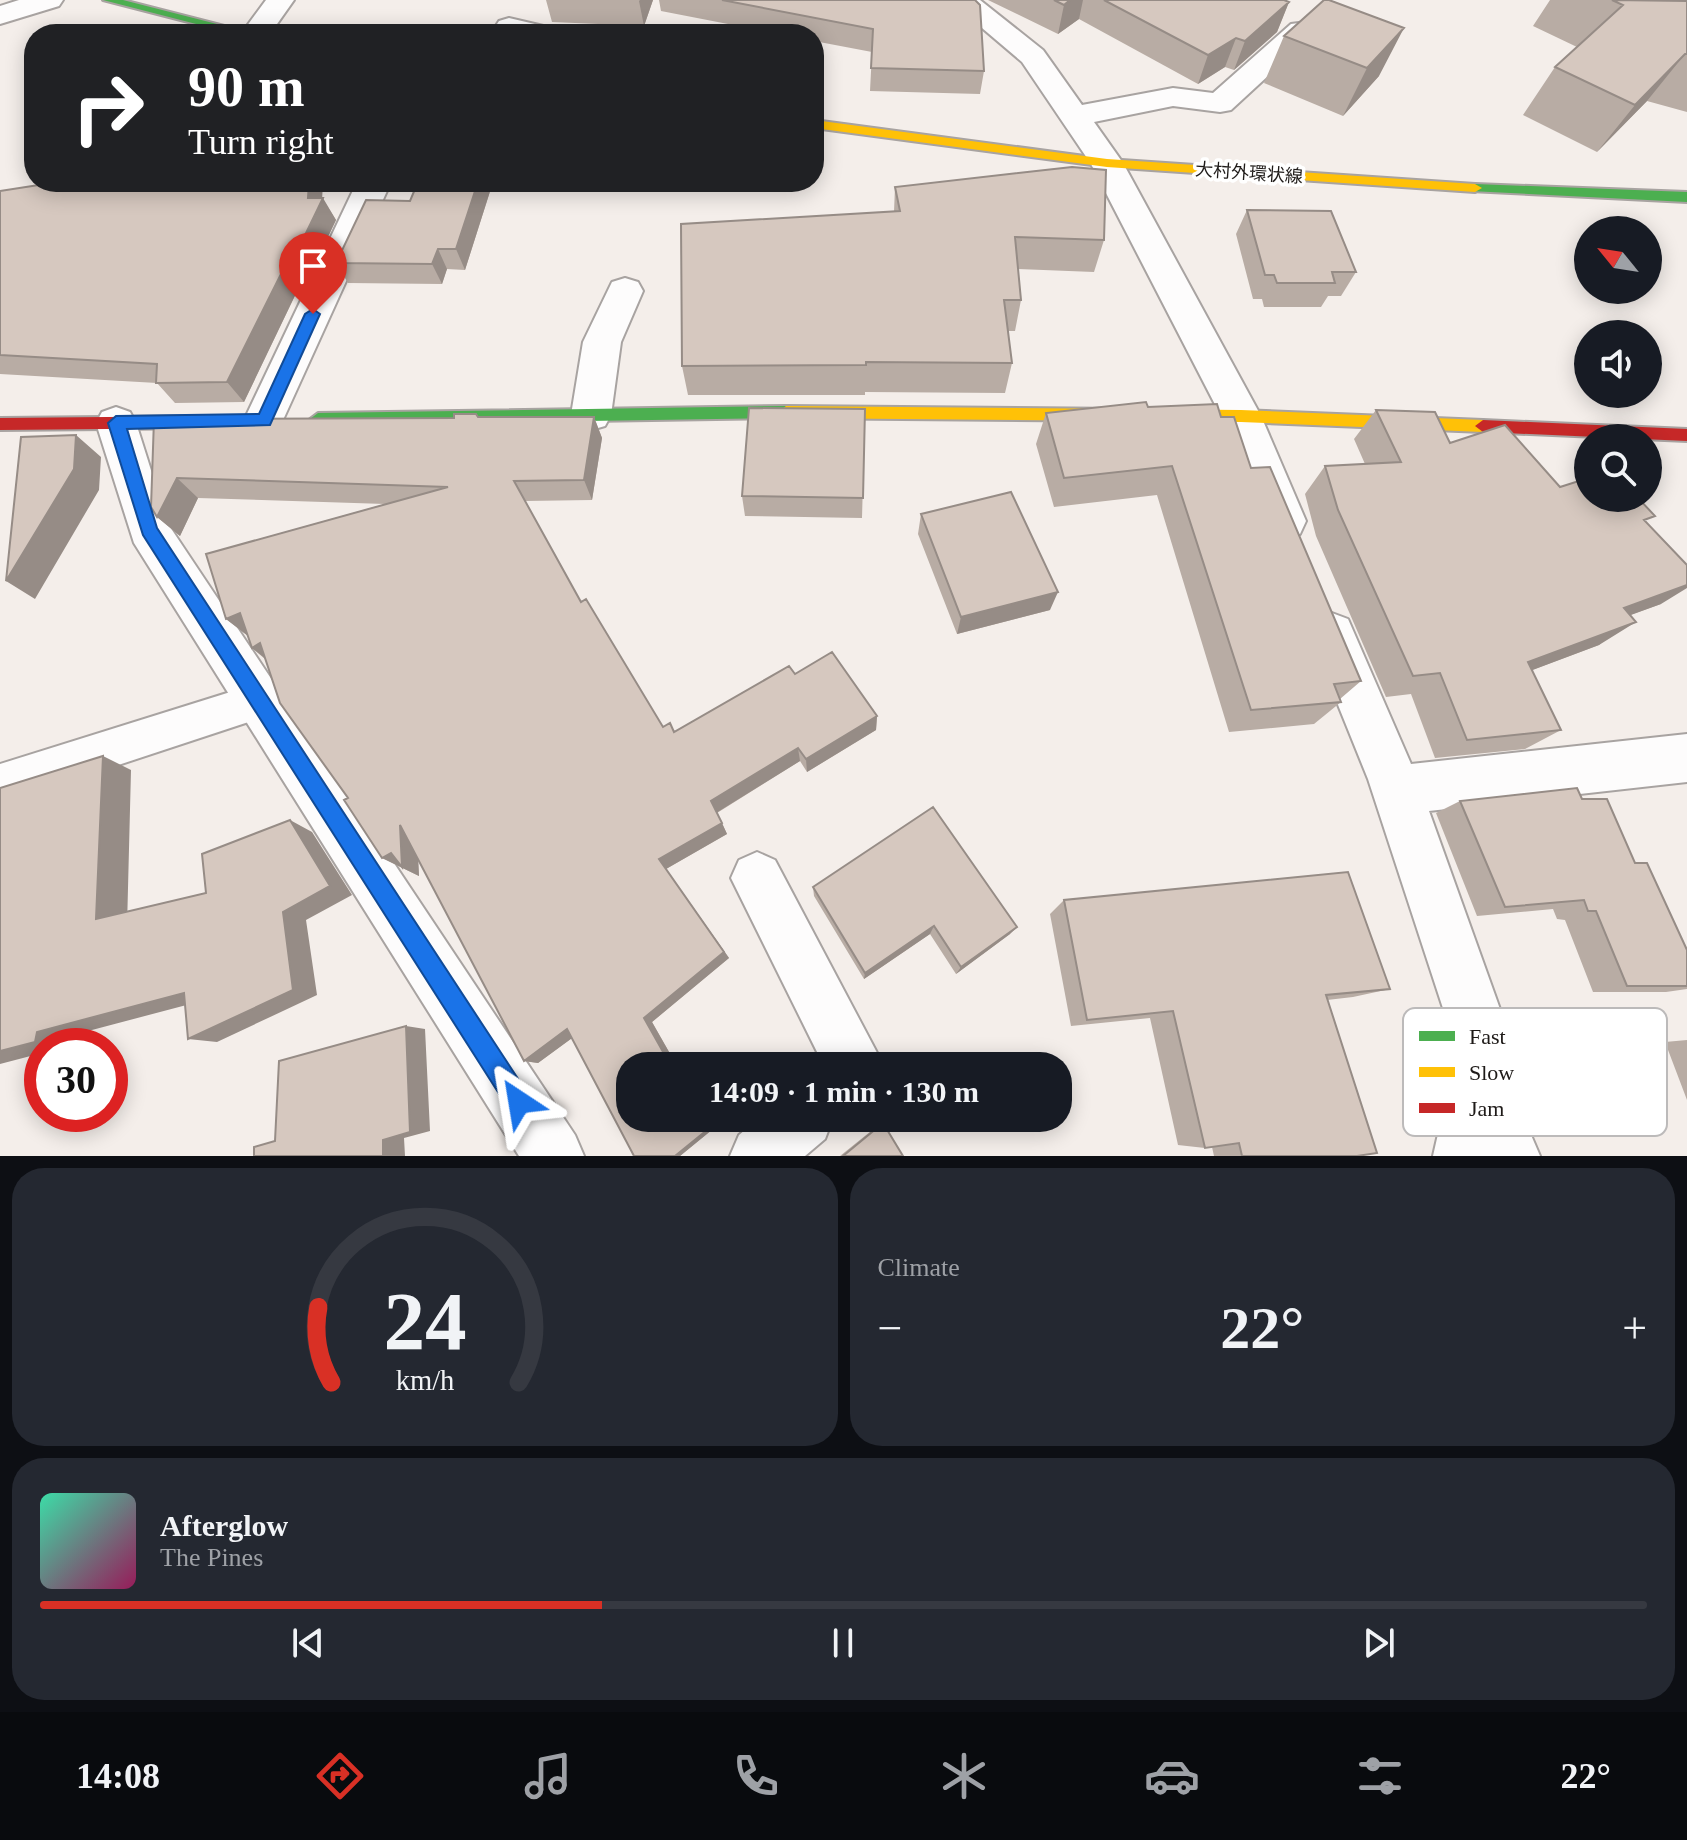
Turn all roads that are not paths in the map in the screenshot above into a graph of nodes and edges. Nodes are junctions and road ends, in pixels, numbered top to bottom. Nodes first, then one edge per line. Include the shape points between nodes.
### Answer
1 (49, 0) edge
2 (109, 0) edge
3 (280, 0) edge
4 (965, 0) edge
5 (0, 15) edge
6 (211, 24) edge
7 (261, 24) edge
8 (1361, 26) edge
9 (1074, 116) junction
10 (824, 125) edge
11 (1107, 163) junction
12 (369, 192) edge
13 (1687, 197) edge
14 (625, 291) dead end
15 (591, 415) junction
16 (1241, 416) junction
17 (264, 420) junction
18 (116, 423) junction
19 (0, 424) edge
20 (1687, 435) edge
21 (259, 701) junction
22 (1687, 758) edge
23 (0, 784) edge
24 (1397, 790) junction
25 (757, 878) dead end
26 (1471, 1008) edge
27 (848, 1052) edge
28 (788, 1132) edge
29 (554, 1156) edge
30 (760, 1156) edge

1 - 5 street
2 - 6 street
3 - 7 street
4 - 9 street via 1033,56
8 - 9 street via 1288,22 1220,103 1173,97
9 - 11 street
10 - 11 street, 大村外環状線
11 - 13 street, 大村外環状線 via 1547,193
11 - 16 street
12 - 17 street
14 - 15 street via 602,342
15 - 16 street
15 - 17 street
16 - 20 street
16 - 24 street
17 - 18 street
18 - 19 street
18 - 21 street via 149,530
21 - 23 lane
21 - 29 street
22 - 24 street
24 - 26 street
25 - 27 street
28 - 30 street

